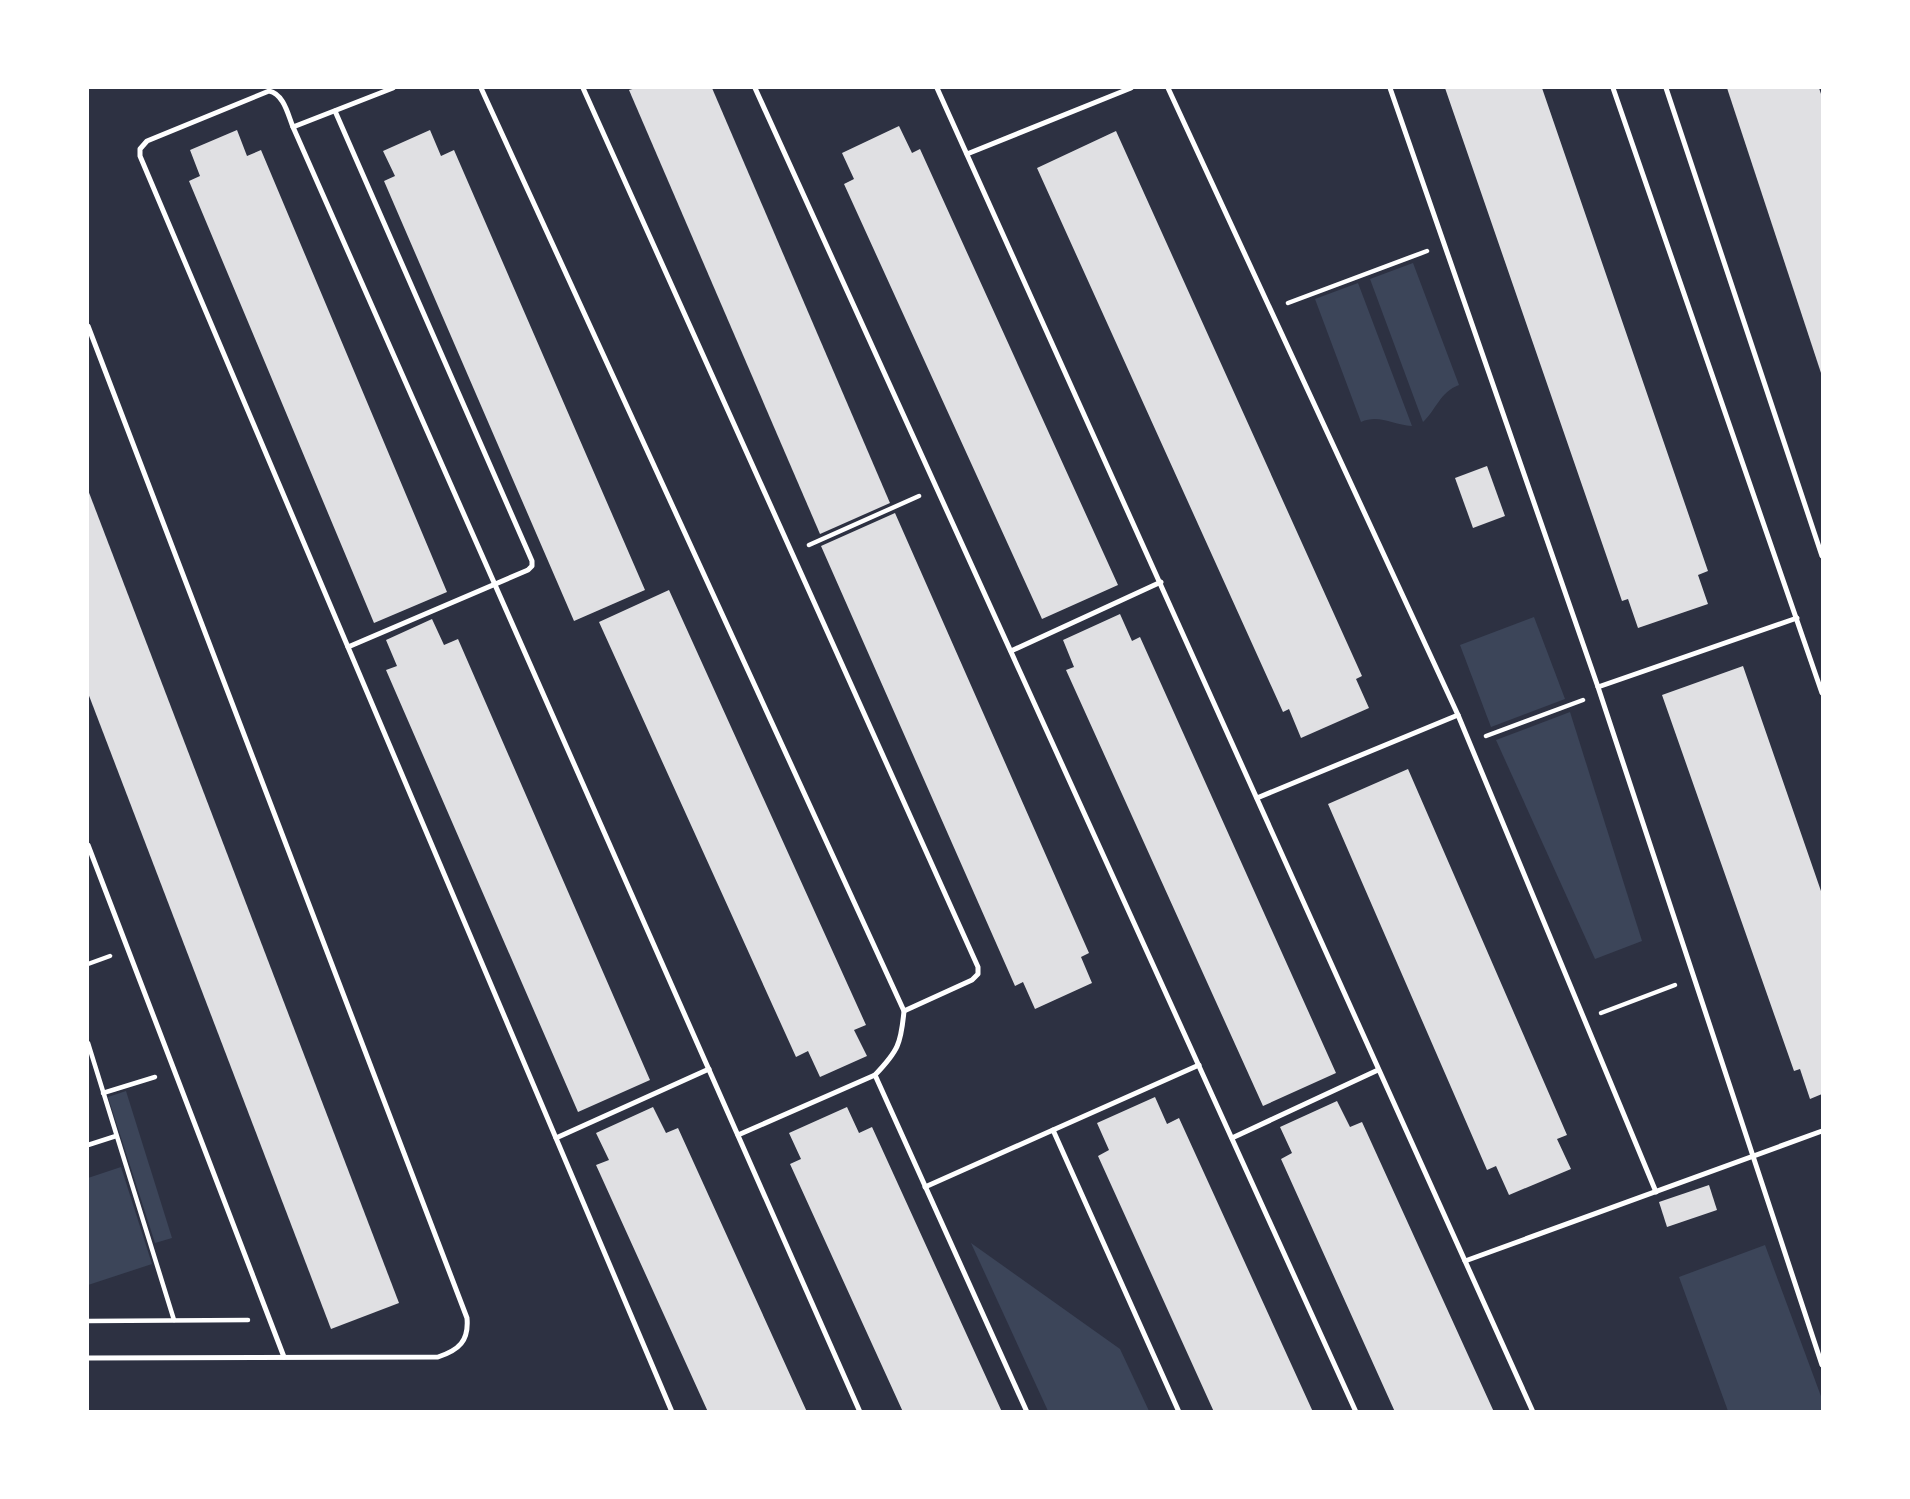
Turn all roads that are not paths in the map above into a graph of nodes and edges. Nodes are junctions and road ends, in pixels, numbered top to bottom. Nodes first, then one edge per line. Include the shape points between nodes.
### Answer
1 (393, 88) edge
2 (481, 88) edge
3 (583, 88) edge
4 (755, 88) edge
5 (937, 88) edge
6 (1131, 88) edge
7 (1168, 88) edge
8 (1390, 88) edge
9 (1613, 88) edge
10 (1666, 88) edge
11 (335, 111) junction
12 (293, 127) junction
13 (967, 154) junction
14 (88, 326) edge
15 (1822, 556) edge
16 (1161, 582) junction
17 (495, 585) junction
18 (1797, 618) junction
19 (348, 647) junction
20 (1011, 651) junction
21 (1599, 690) junction
22 (1822, 692) edge
23 (1458, 715) junction
24 (1257, 798) junction
25 (88, 845) edge
26 (904, 1011) junction
27 (1199, 1065) junction
28 (709, 1069) junction
29 (1378, 1070) junction
30 (875, 1075) junction
31 (1053, 1130) junction
32 (1822, 1131) edge
33 (737, 1135) junction
34 (556, 1138) junction
35 (1232, 1138) junction
36 (1754, 1156) junction
37 (925, 1187) junction
38 (1656, 1192) junction
39 (1465, 1261) junction
40 (284, 1357) junction
41 (88, 1358) edge
42 (1822, 1365) edge
43 (672, 1412) edge
44 (860, 1412) edge
45 (1027, 1412) edge
46 (1179, 1412) edge
47 (1356, 1412) edge
48 (1533, 1412) edge

1 - 11 lane
2 - 26 lane
3 - 26 lane via 978,967 971,980
4 - 20 lane
5 - 13 lane
6 - 13 lane
7 - 23 lane
8 - 21 lane
9 - 18 lane
10 - 15 lane
11 - 12 lane
11 - 17 lane via 532,561 528,570
12 - 17 lane
12 - 19 lane via 280,97 269,91 147,141 140,156
13 - 16 lane
14 - 40 lane via 467,1318 462,1344 438,1357
16 - 20 lane
16 - 24 lane
17 - 19 lane
17 - 28 lane
18 - 21 lane
18 - 22 lane
19 - 34 lane
20 - 27 lane
21 - 36 lane
23 - 24 lane
23 - 38 lane
24 - 29 lane
25 - 40 lane
26 - 30 lane via 902,1036
27 - 31 lane
27 - 35 lane
28 - 33 lane
28 - 34 lane
29 - 35 lane
29 - 39 lane
30 - 33 lane
30 - 37 lane
31 - 37 lane
31 - 46 lane
32 - 36 lane
33 - 44 lane
34 - 43 lane
35 - 47 lane
36 - 38 lane
36 - 42 lane
37 - 45 lane
38 - 39 lane
39 - 48 lane
40 - 41 lane

